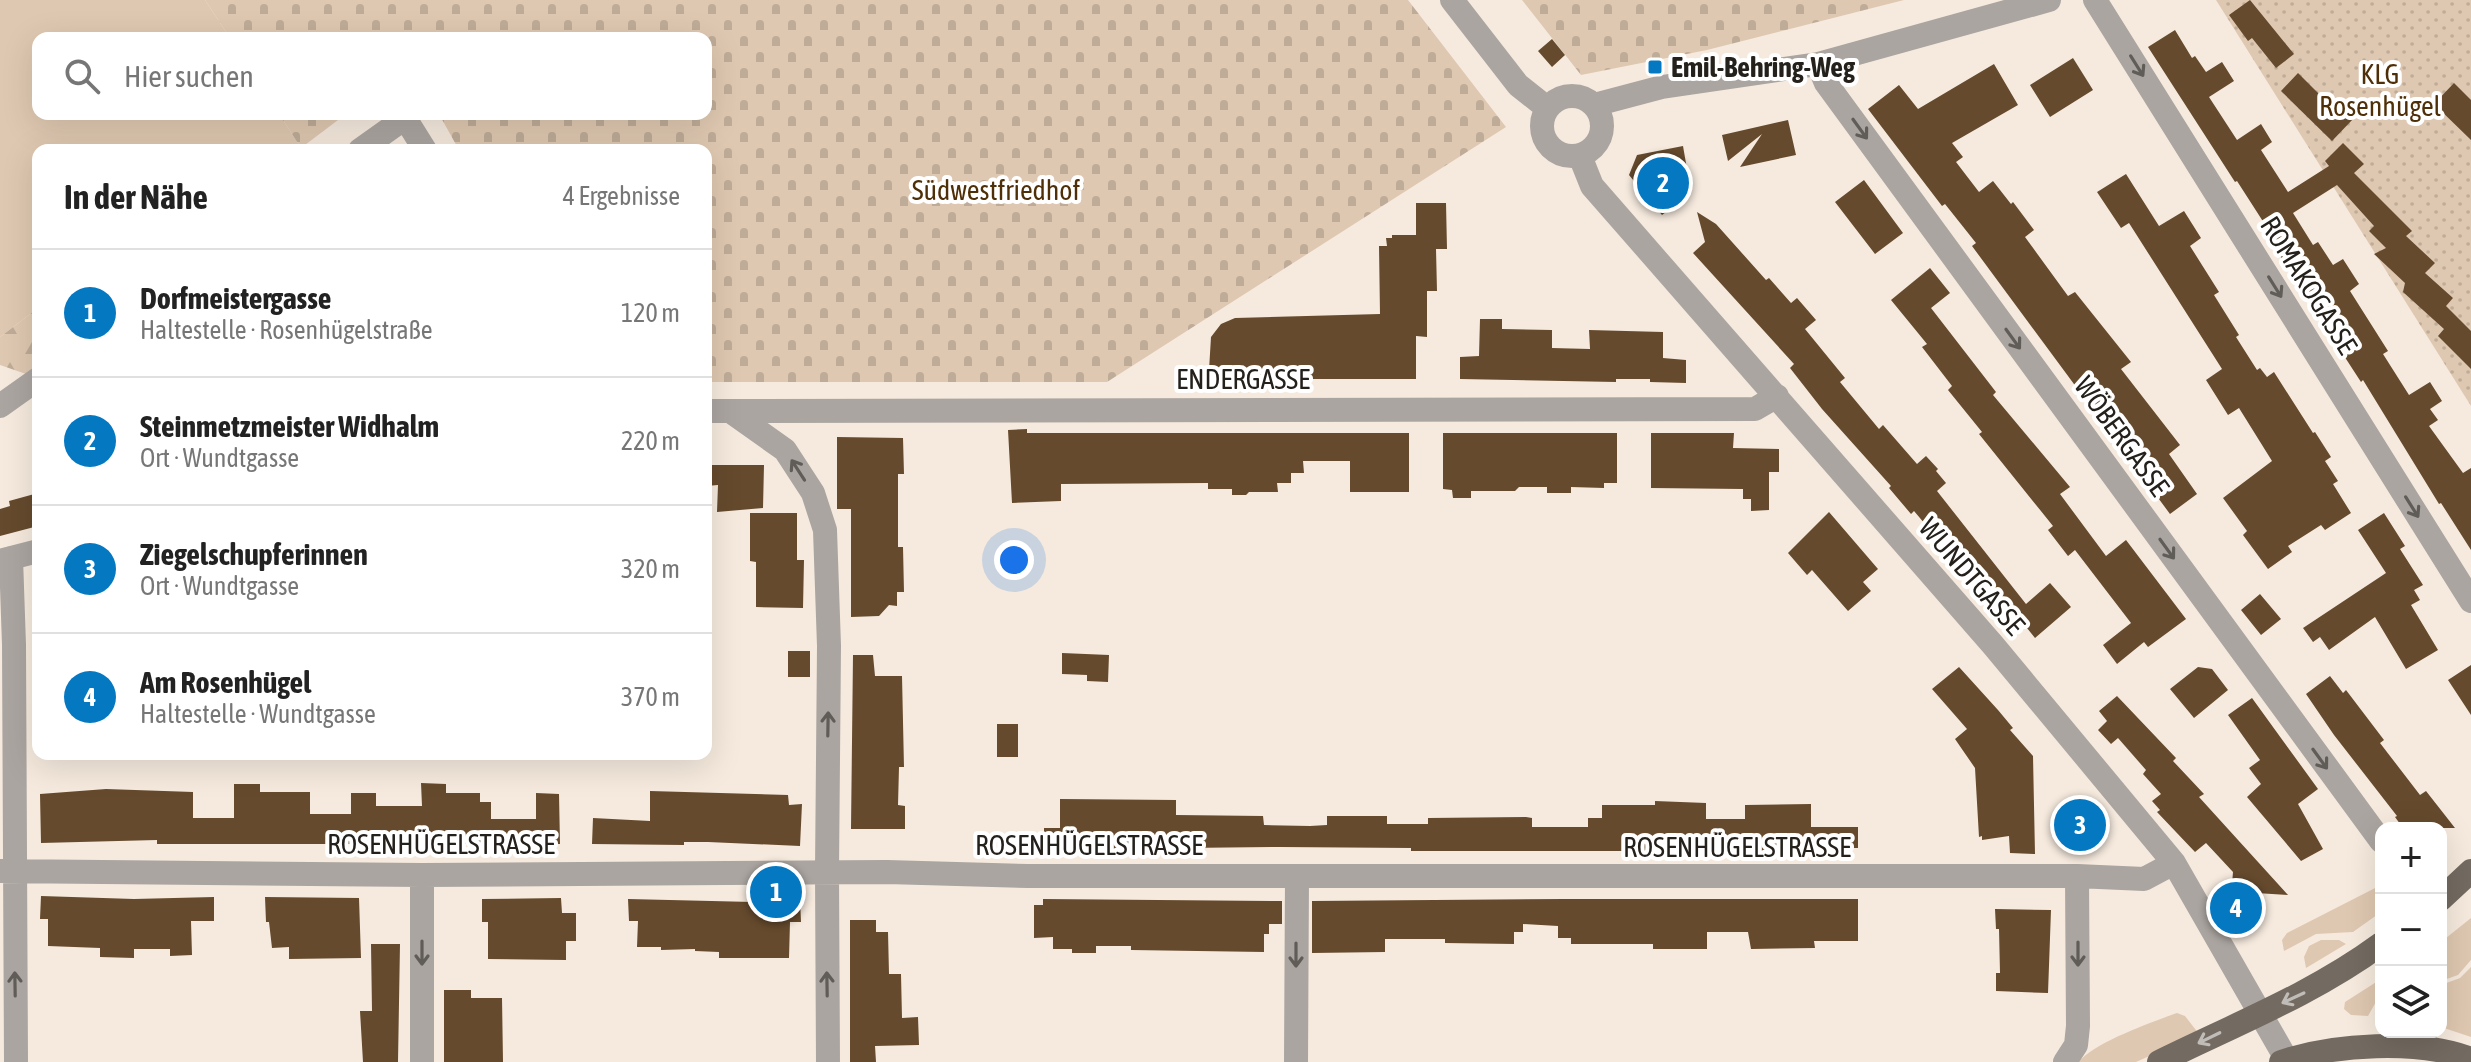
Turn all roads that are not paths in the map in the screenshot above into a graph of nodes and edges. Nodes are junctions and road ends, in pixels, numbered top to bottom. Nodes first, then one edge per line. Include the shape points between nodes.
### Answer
1 (1452, 0) edge
2 (2049, 0) edge
3 (2095, 0) edge
4 (1818, 64) junction
5 (1594, 105) junction
6 (1547, 108) junction
7 (402, 120) edge
8 (406, 120) edge
9 (368, 144) edge
10 (421, 144) edge
11 (1580, 156) junction
12 (32, 383) edge
13 (1777, 396) junction
14 (0, 406) edge
15 (718, 411) edge
16 (32, 552) edge
17 (6, 559) edge
18 (2471, 601) edge
19 (2375, 832) edge
20 (2174, 863) junction
21 (6, 871) edge
22 (2471, 871) edge
23 (827, 872) junction
24 (422, 875) junction
25 (2077, 876) junction
26 (1297, 877) junction
27 (2446, 894) edge
28 (2375, 948) edge
29 (2259, 1014) junction
30 (2471, 1059) edge
31 (2285, 1061) edge
32 (16, 1062) edge
33 (422, 1062) edge
34 (828, 1062) edge
35 (1296, 1062) edge
36 (2065, 1062) edge
37 (2159, 1062) edge

1 - 6 street via 1518,85
2 - 4 street
3 -> 18 street, ROMAKOGASSE
4 - 5 street via 1662,87
4 -> 19 street, WÖBERGASSE via 1826,83
5 - 6 street via 1565,96
5 - 11 street via 1603,124 1601,135
6 - 11 street via 1542,118 1544,139 1558,154
7 - 9 street
8 - 10 street
11 - 13 street, WUNDTGASSE via 1592,186
12 - 14 street
13 - 15 street, ENDERGASSE via 1755,409
13 - 20 street, WUNDTGASSE
23 -> 15 street via 825,530 813,493 785,450
16 - 17 street
17 - 21 street via 14,645
20 - 25 street, ROSENHÜGELSTRASSE via 2144,879
20 - 29 street, WUNDTGASSE
21 - 24 street, ROSENHÜGELSTRASSE
32 -> 21 street
22 - 27 main road
23 - 24 street, ROSENHÜGELSTRASSE
23 - 26 street, ROSENHÜGELSTRASSE
34 -> 23 street
24 -> 33 street
25 - 26 street, ROSENHÜGELSTRASSE
25 -> 36 street via 2078,1026 2076,1045
26 -> 35 street
28 -> 29 main road
29 - 31 street, WUNDTGASSE
29 -> 37 main road
30 - 31 main road via 2377,1046

